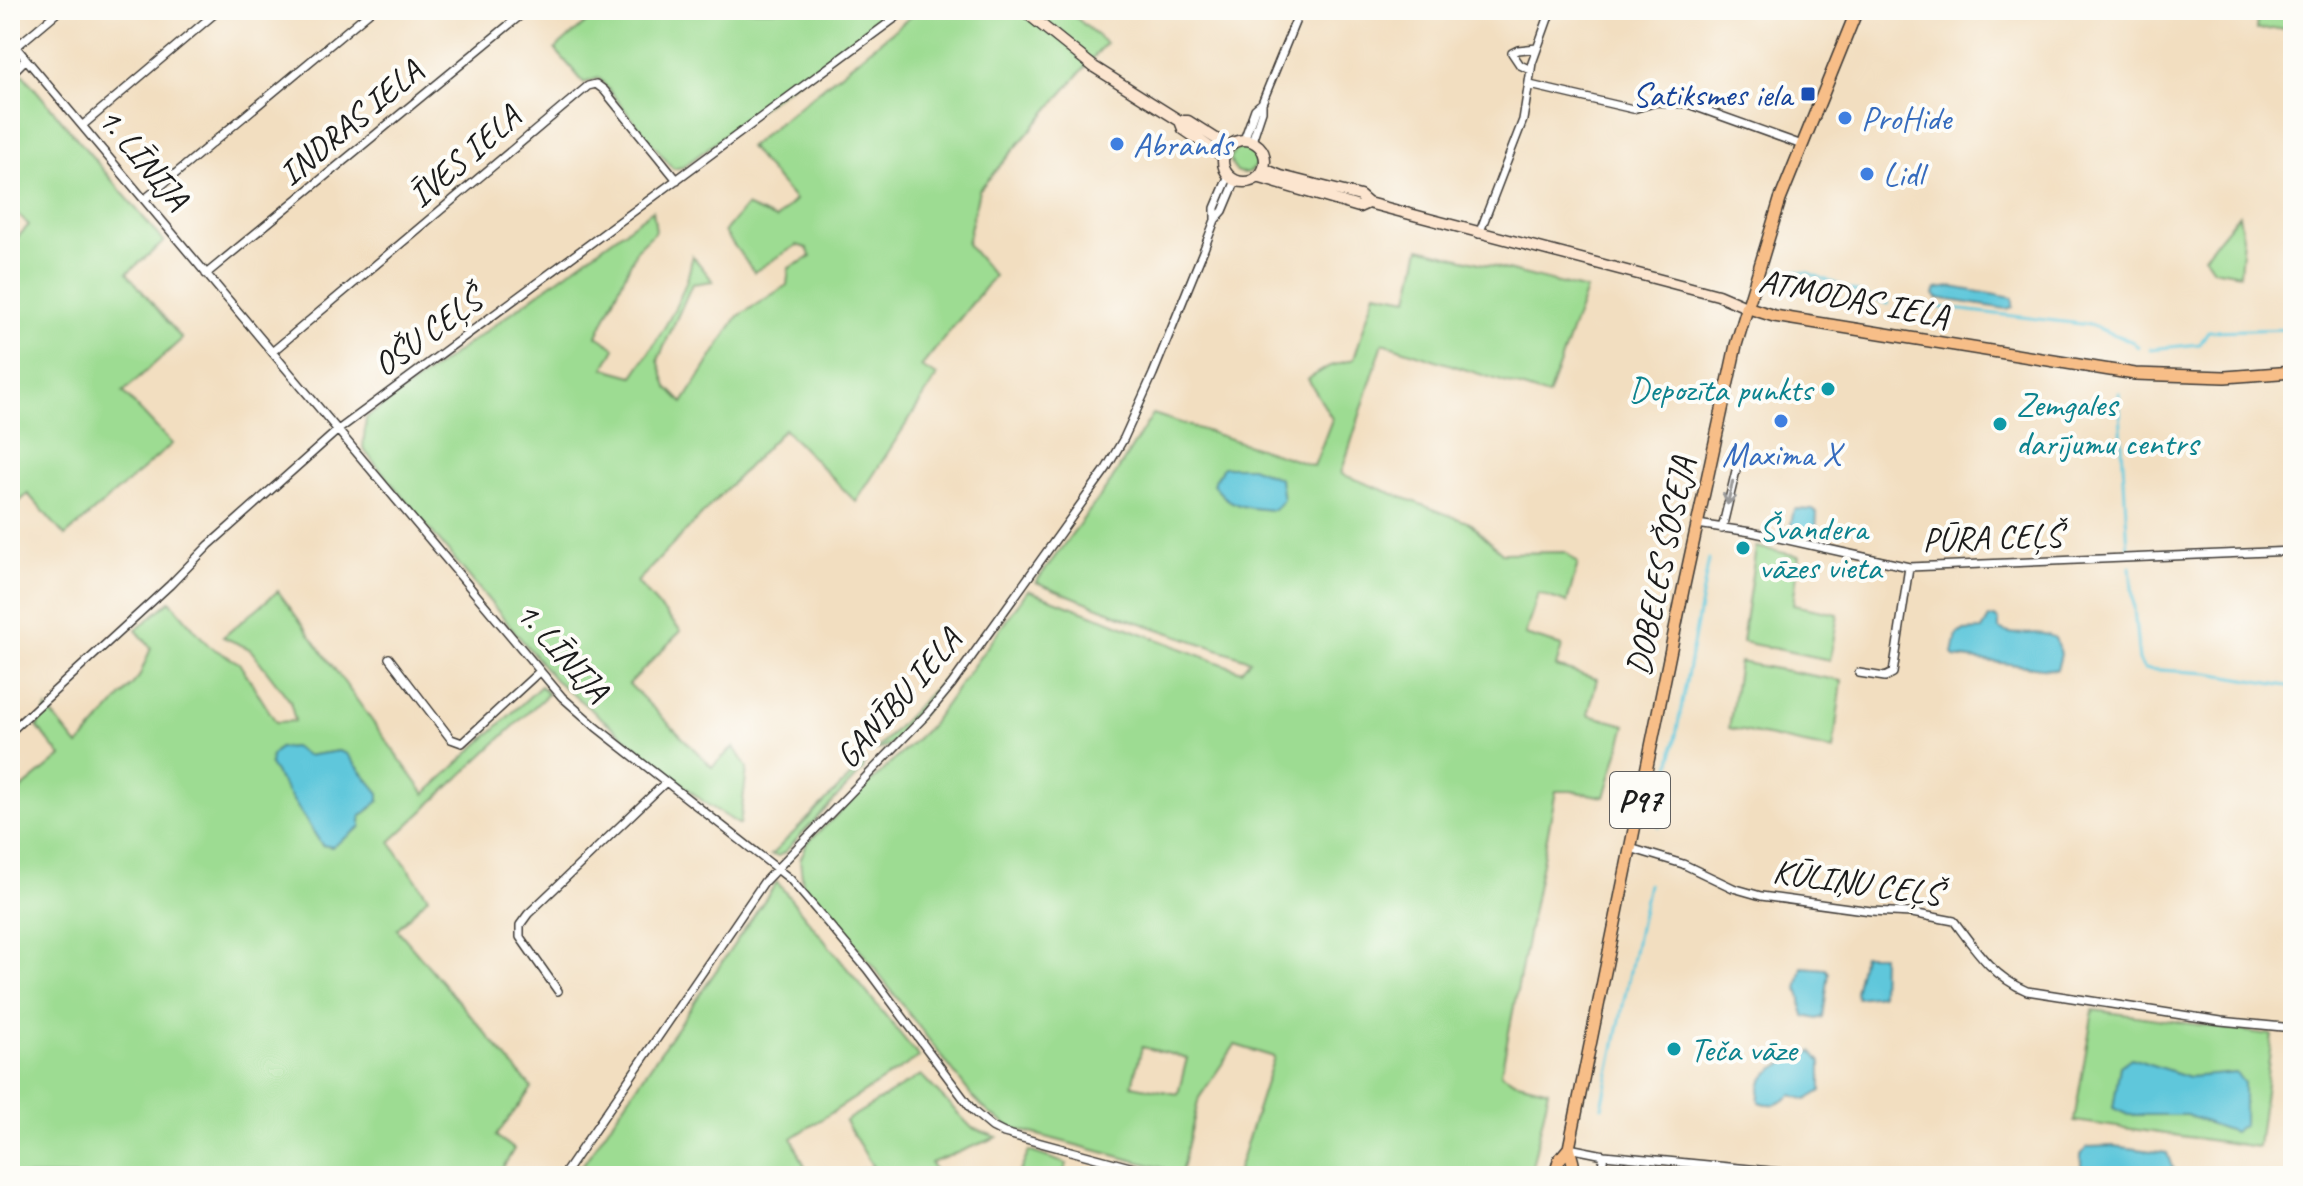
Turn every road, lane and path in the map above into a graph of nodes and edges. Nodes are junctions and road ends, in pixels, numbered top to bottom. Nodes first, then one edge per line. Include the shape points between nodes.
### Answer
1 (60, 10) edge
2 (219, 10) edge
3 (372, 10) edge
4 (527, 10) edge
5 (906, 10) edge
6 (1023, 10) edge
7 (1300, 10) edge
8 (1551, 10) edge
9 (1857, 10) edge
10 (13, 44) edge
11 (1537, 48) junction
12 (25, 60) junction
13 (1531, 70) junction
14 (10, 75) edge
15 (1530, 85) junction
16 (83, 125) junction
17 (1248, 141) junction
18 (1802, 145) junction
19 (1226, 152) junction
20 (1261, 173) junction
21 (1233, 178) junction
22 (677, 180) junction
23 (145, 199) junction
24 (1479, 234) junction
25 (206, 274) junction
26 (1746, 307) junction
27 (272, 352) junction
28 (2293, 372) edge
29 (338, 430) junction
30 (1739, 458) dead end
31 (1697, 524) junction
32 (1722, 529) junction
33 (2293, 551) edge
34 (1909, 567) junction
35 (389, 658) dead end
36 (540, 671) junction
37 (1859, 673) dead end
38 (10, 732) edge
39 (666, 782) junction
40 (1630, 848) junction
41 (777, 867) junction
42 (558, 991) dead end
43 (2293, 1028) edge
44 (1569, 1148) junction
45 (1604, 1155) junction
46 (1151, 1174) edge
47 (1806, 1175) edge
48 (563, 1176) edge
49 (1163, 1176) edge
50 (1555, 1176) edge
51 (1571, 1176) edge
52 (1600, 1176) edge
53 (1823, 1176) edge

1 - 10 street
2 - 16 street
3 - 23 street
4 - 25 street, INDRAS IELA
5 - 22 street, OŠU CEĻŠ
6 - 19 main road via 1094,67
7 - 17 street
8 - 11 street
9 - 18 main road, DOBELES ŠOSEJA / P97
10 - 12 street, 1. LĪNIJA
11 - 13 street
11 - 13 street via 1512,53
12 - 14 street
12 - 16 street, 1. LĪNIJA
13 - 15 street
15 - 18 street via 1633,109 1657,102 1688,104
15 - 24 street via 1523,120
16 - 23 street, 1. LĪNIJA
17 - 19 main road
17 - 20 main road via 1262,150
18 - 26 main road, DOBELES ŠOSEJA / P97
19 - 21 main road via 1224,167
20 - 21 main road via 1247,182
20 - 24 main road, ATMODAS IELA via 1359,207 1368,203
21 - 41 street, GANĪBU IELA via 1215,208 1215,220 1148,386 1106,469 952,684
22 - 27 street, ĪVES IELA via 604,90 588,86
22 - 29 street, OŠU CEĻŠ
23 - 25 street, 1. LĪNIJA
24 - 26 main road, ATMODAS IELA
25 - 27 street, 1. LĪNIJA
26 - 28 main road, ATMODAS IELA via 2135,374 2225,377
26 - 31 main road, DOBELES ŠOSEJA / P97
27 - 29 street, 1. LĪNIJA
29 - 36 street, 1. LĪNIJA
29 - 38 street, OŠU CEĻŠ
30 -> 32 street
31 - 32 street, PŪRA CEĻŠ
31 - 40 main road, DOBELES ŠOSEJA / P97
32 - 34 street, PŪRA CEĻŠ
33 - 34 street, PŪRA CEĻŠ
34 - 37 street via 1893,673
35 - 36 street via 451,739 462,743
36 - 39 street, 1. LĪNIJA via 596,727
39 - 41 street, 1. LĪNIJA
39 - 42 street via 520,925 520,937
40 - 43 street, KŪLIŅU CEĻŠ via 1761,896 1954,921 1987,965 2027,991
40 - 44 main road, DOBELES ŠOSEJA / P97
41 - 46 street, 1. LĪNIJA via 867,969 973,1111 992,1127
41 - 48 street, GANĪBU IELA
44 - 45 street
44 - 50 main road, DOBELES ŠOSEJA / P97
44 - 51 main road, DOBELES ŠOSEJA / P97
45 - 47 street
45 - 52 street
46 - 49 street, 1. LĪNIJA
47 - 53 street

